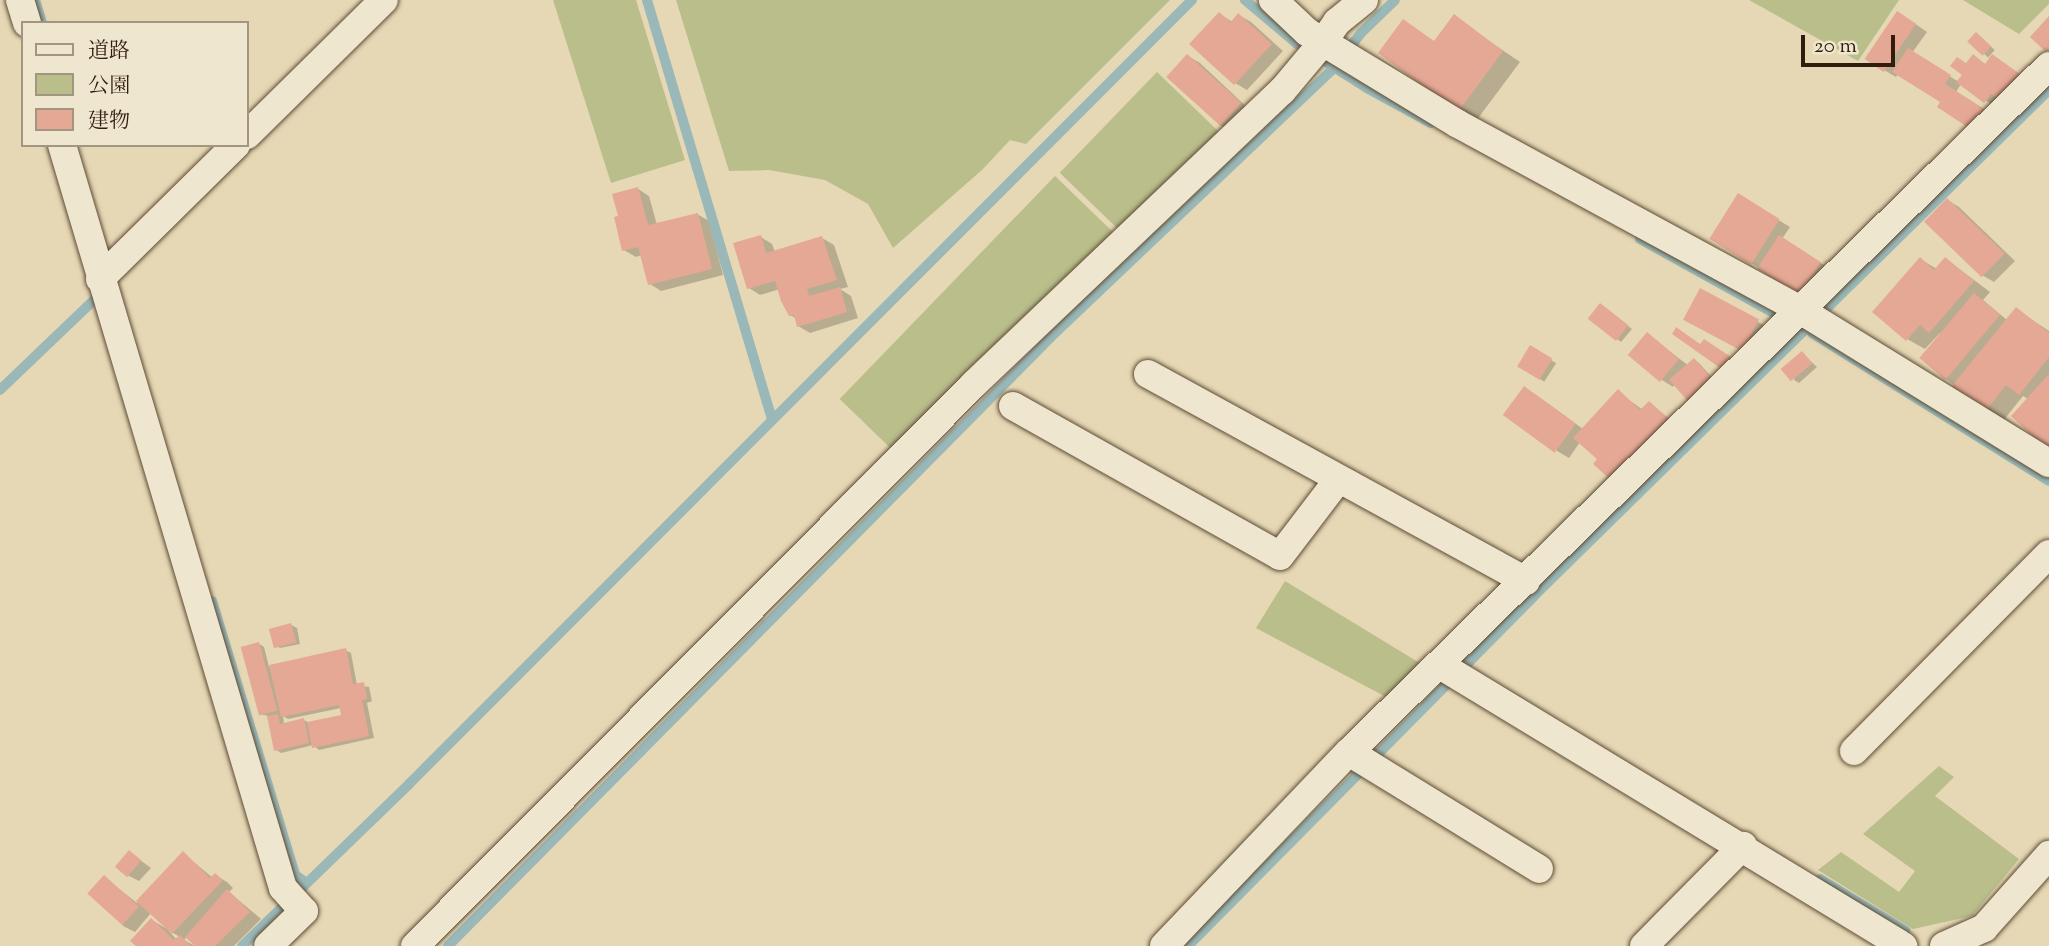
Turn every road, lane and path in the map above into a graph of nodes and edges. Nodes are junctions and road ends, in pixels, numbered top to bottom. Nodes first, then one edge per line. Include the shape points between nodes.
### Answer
1 (20, 0) edge
2 (384, 0) edge
3 (1273, 0) edge
4 (1364, 0) edge
5 (26, 21) edge
6 (1328, 53) junction
7 (2049, 66) edge
8 (248, 134) edge
9 (63, 147) edge
10 (234, 147) edge
11 (108, 271) junction
12 (1802, 319) junction
13 (1149, 374) dead end
14 (1013, 406) dead end
15 (2049, 463) edge
16 (1338, 480) junction
17 (2049, 554) edge
18 (1526, 581) junction
19 (1451, 672) junction
20 (1854, 751) dead end
21 (1360, 758) junction
22 (1743, 846) junction
23 (2049, 855) edge
24 (1539, 869) dead end
25 (268, 946) edge
26 (415, 946) edge
27 (1164, 946) edge
28 (1644, 946) edge
29 (1903, 946) edge
30 (1944, 946) edge

1 - 5 street
2 - 8 street
3 - 6 street
4 - 6 street via 1337,22
6 - 12 street
6 - 26 street via 974,384
7 - 12 street
9 - 11 street
10 - 11 street
11 - 25 street via 292,898 304,911
12 - 15 street
12 - 18 street
13 - 16 street
14 - 16 street via 1280,556
16 - 18 street
17 - 20 street
18 - 19 street
19 - 21 street
19 - 22 street
21 - 24 street
21 - 27 street
22 - 28 street
22 - 29 street
23 - 30 street via 1984,928

